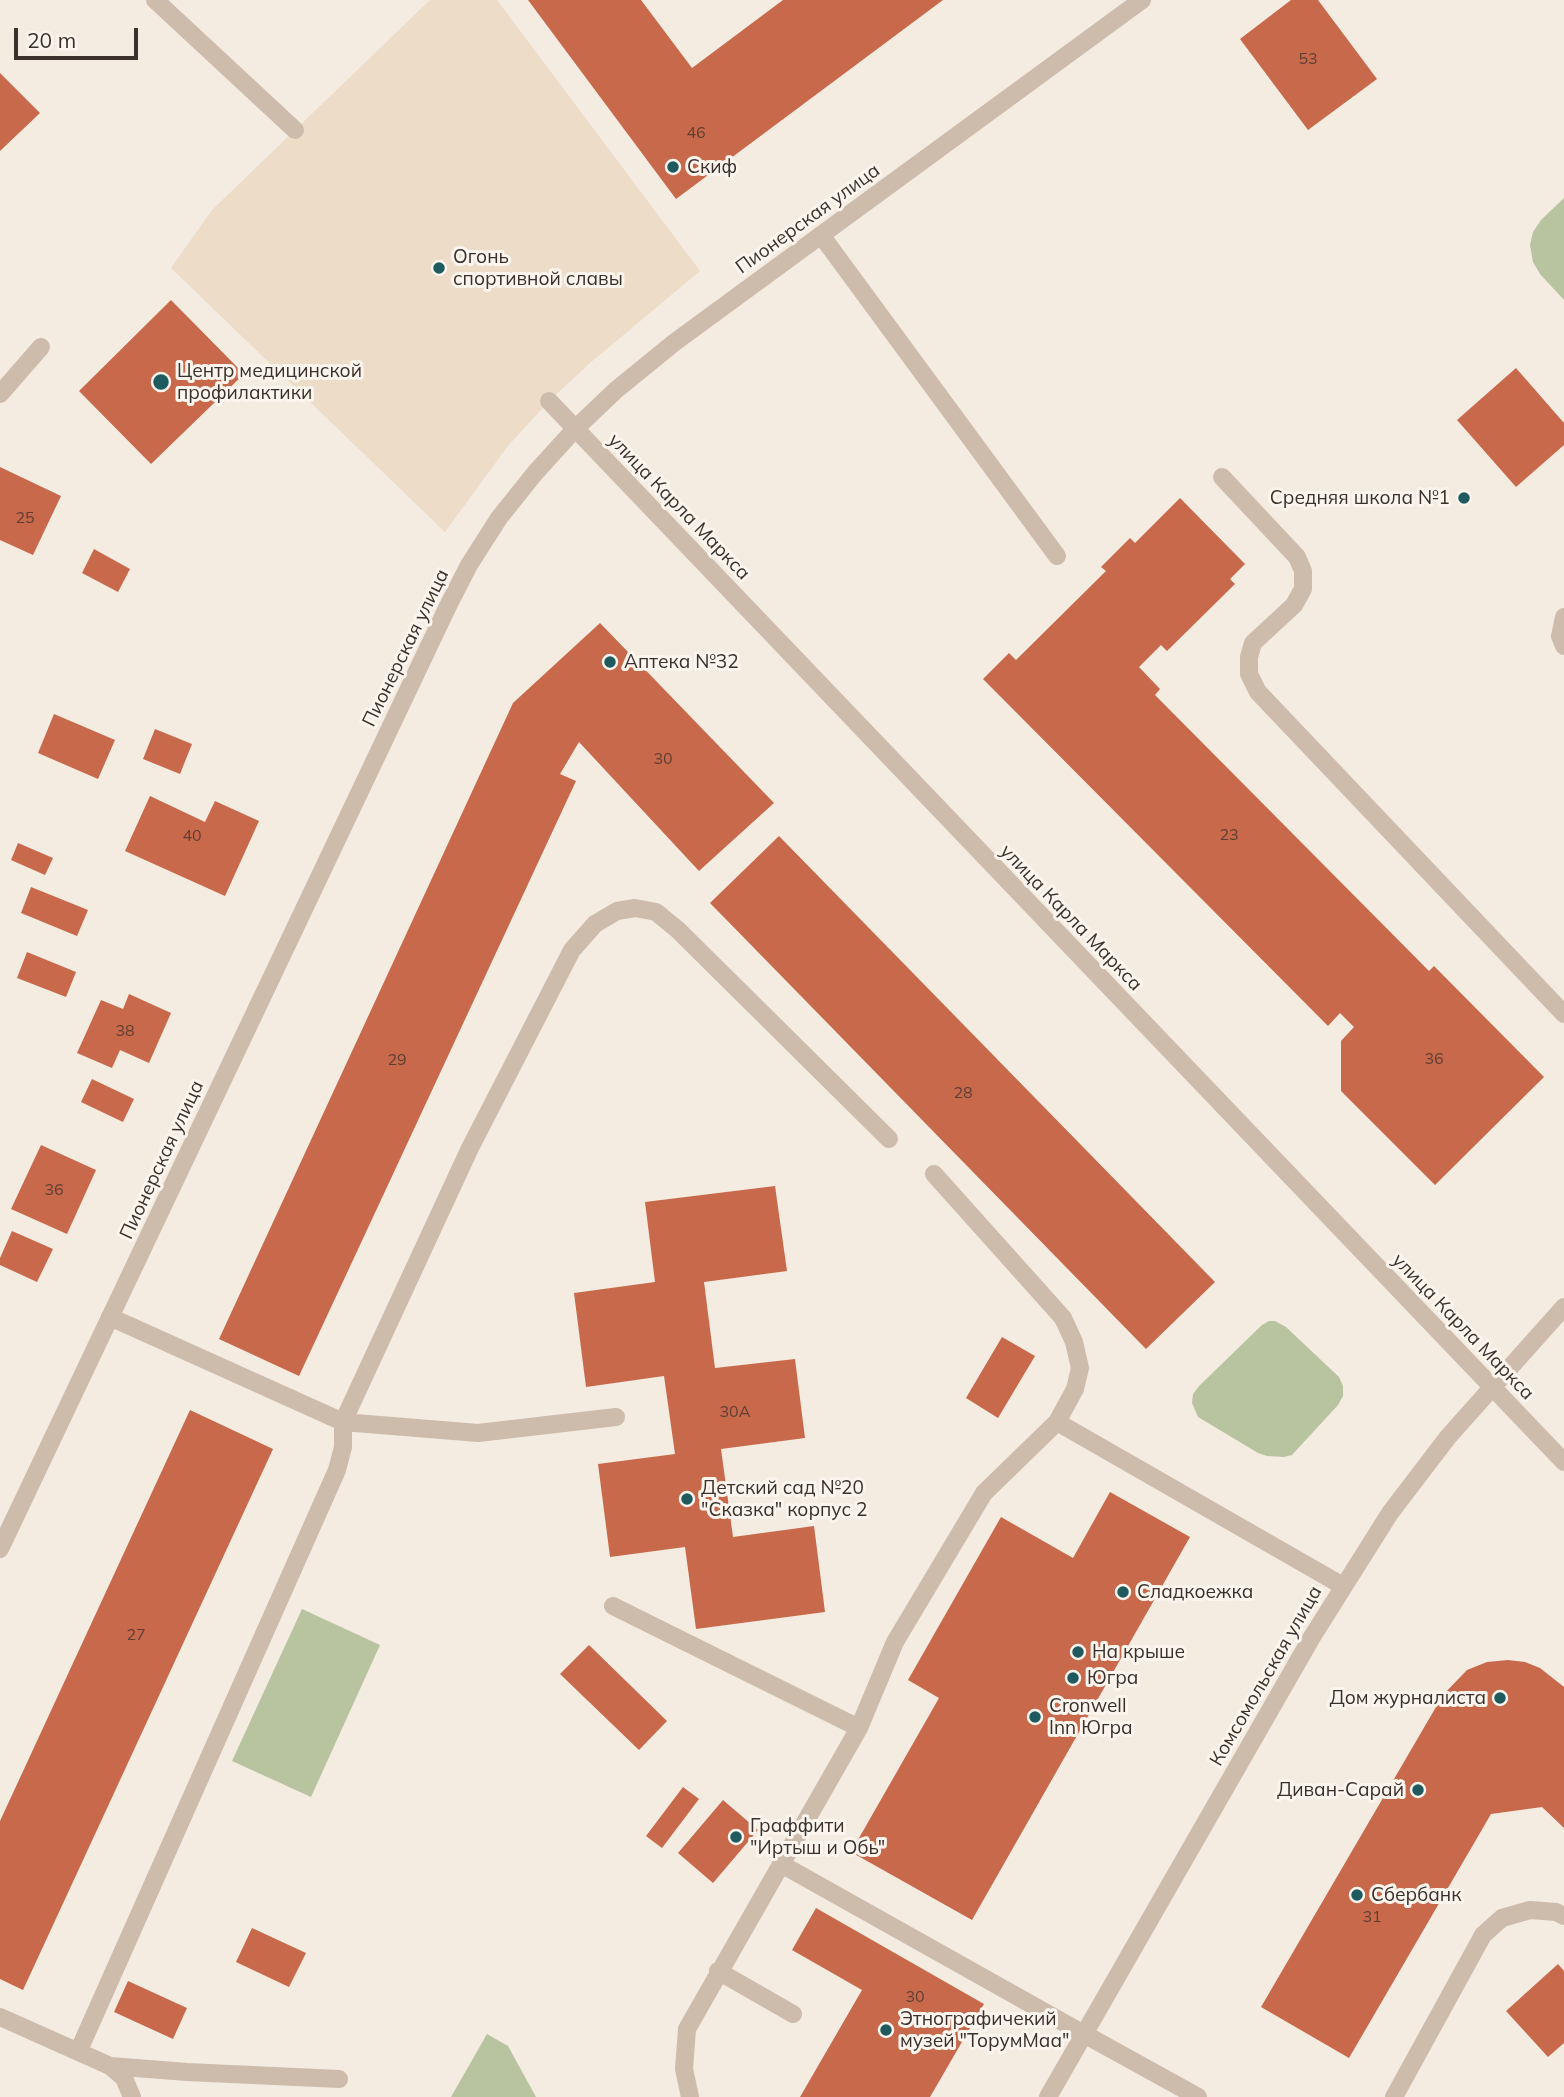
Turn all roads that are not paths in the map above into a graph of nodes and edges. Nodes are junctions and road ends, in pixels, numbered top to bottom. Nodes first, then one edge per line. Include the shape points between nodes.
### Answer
1 (155, 0) edge
2 (1142, 0) edge
3 (295, 130) dead end
4 (821, 235) junction
5 (41, 347) dead end
6 (0, 394) edge
7 (549, 401) dead end
8 (575, 429) junction
9 (1222, 477) dead end
10 (1057, 555) dead end
11 (1564, 617) edge
12 (1564, 646) edge
13 (1564, 1014) edge
14 (889, 1139) dead end
15 (934, 1174) dead end
16 (1564, 1307) edge
17 (110, 1317) junction
18 (1491, 1388) junction
19 (616, 1417) dead end
20 (343, 1422) junction
21 (1057, 1422) junction
22 (1564, 1462) edge
23 (0, 1549) edge
24 (1343, 1586) junction
25 (613, 1606) dead end
26 (859, 1728) junction
27 (781, 1864) junction
28 (1564, 1916) edge
29 (718, 1971) junction
30 (793, 2014) dead end
31 (0, 2017) edge
32 (1084, 2034) junction
33 (79, 2050) junction
34 (110, 2066) junction
35 (340, 2079) dead end
36 (132, 2097) edge
37 (690, 2097) edge
38 (1048, 2097) edge
39 (1198, 2097) edge
40 (1394, 2097) edge

1 - 3 street
2 - 4 street, Пионерская улица
4 - 8 street, Пионерская улица via 675,342
4 - 10 street
5 - 6 street
7 - 8 street, улица Карла Маркса
8 - 17 street, Пионерская улица via 499,518 469,565
8 - 18 street, улица Карла Маркса
9 - 13 street via 1297,557 1303,571 1303,589 1294,605 1253,643 1249,674 1258,692
11 - 12 street via 1560,636
14 - 20 street via 678,930 656,912 617,911 595,924 572,950 470,1148
15 - 21 street via 1063,1318 1080,1368 1075,1389
16 - 18 street, Комсомольская улица
17 - 20 street
17 - 23 street, Пионерская улица
18 - 22 street, улица Карла Маркса
18 - 24 street, Комсомольская улица via 1390,1513
19 - 20 street via 478,1433
20 - 33 street via 337,1470
21 - 24 street
21 - 26 street via 984,1493 895,1642
24 - 32 street, Комсомольская улица
25 - 26 street
26 - 27 street
27 - 29 street
27 - 32 street
28 - 40 street via 1530,1910 1502,1918 1483,1935
29 - 30 street
29 - 37 street via 687,2029 684,2069
31 - 33 street
32 - 38 street, Комсомольская улица
32 - 39 street
33 - 34 street
34 - 35 street
34 - 36 street via 124,2078

